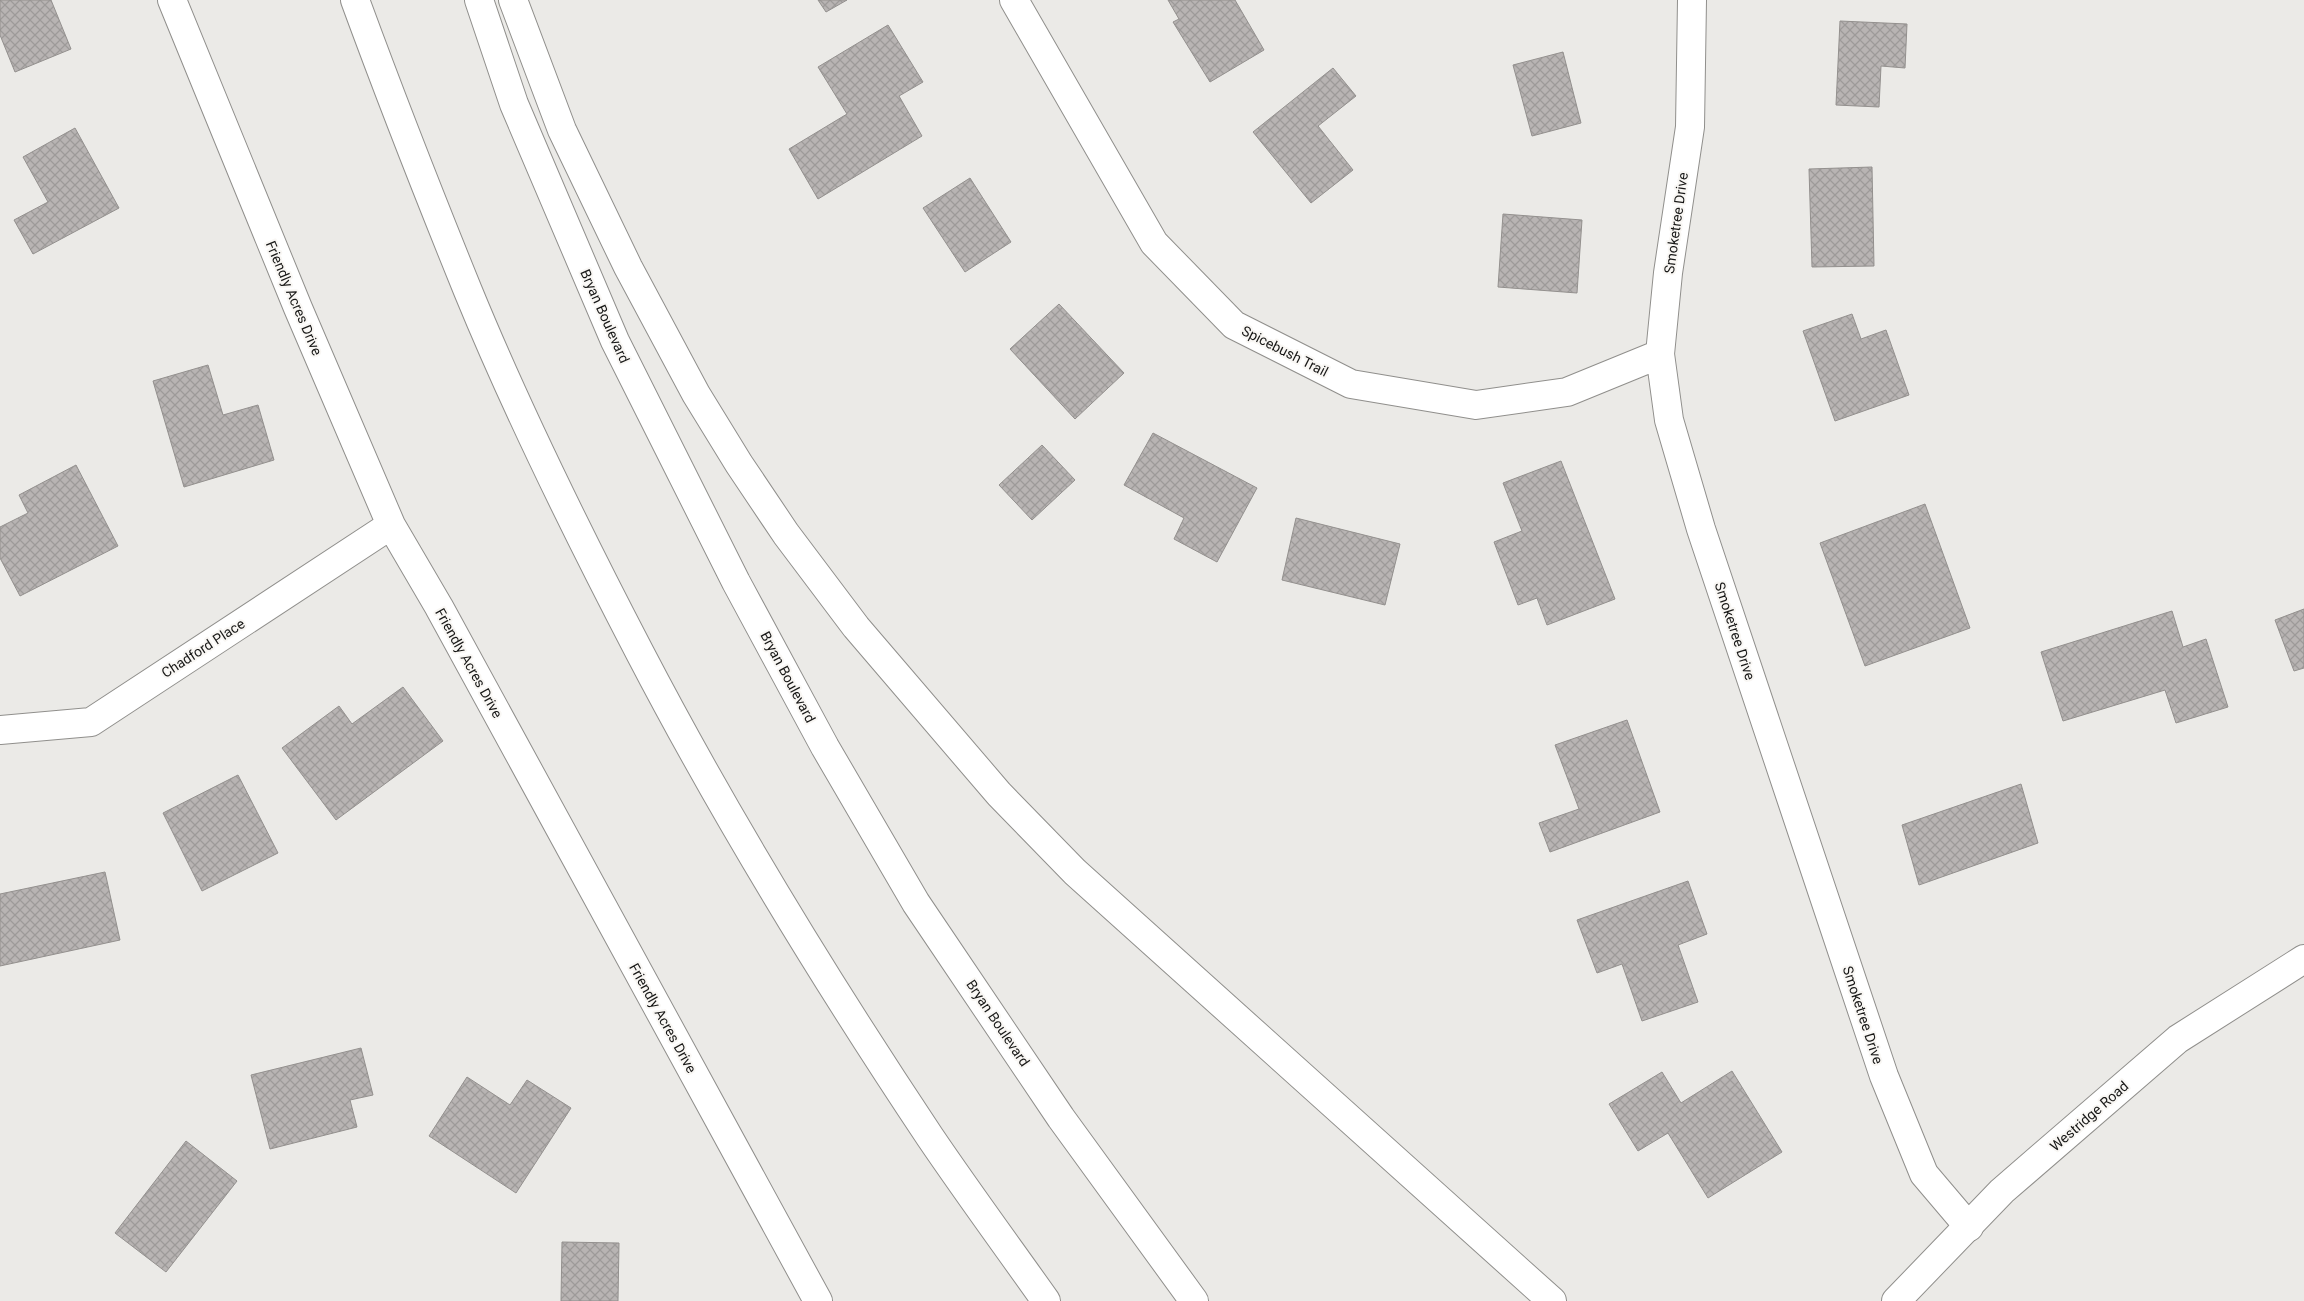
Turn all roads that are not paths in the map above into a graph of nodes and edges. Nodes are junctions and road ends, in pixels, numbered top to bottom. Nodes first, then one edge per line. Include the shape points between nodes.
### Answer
1 (172, 0) edge
2 (355, 0) edge
3 (479, 0) edge
4 (513, 0) edge
5 (1014, 0) edge
6 (1692, 0) edge
7 (1660, 354) junction
8 (391, 525) junction
9 (0, 730) edge
10 (2304, 959) edge
11 (1969, 1227) junction
12 (818, 1301) edge
13 (1046, 1301) edge
14 (1194, 1301) edge
15 (1552, 1301) edge
16 (1896, 1301) edge

1 - 8 main road, Friendly Acres Drive
2 - 13 main road via 469,294 552,477 640,654 719,796 818,962 931,1138
3 - 14 main road, Bryan Boulevard via 514,104 615,341 736,582 821,738 916,903 1061,1118
4 - 15 main road via 562,130 628,267 696,394 786,534 856,627 999,794 1075,872
5 - 7 main road, Spicebush Trail via 1154,243 1234,325 1351,384 1476,405 1566,392
6 - 7 main road, Smoketree Drive via 1690,127 1668,273
7 - 11 main road, Smoketree Drive via 1669,420 1701,529 1884,1076 1924,1174
8 - 9 main road, Chadford Place via 91,722
8 - 12 main road, Friendly Acres Drive via 439,607
10 - 11 main road, Westridge Road via 2178,1039 2002,1191
11 - 16 main road, Westridge Road

